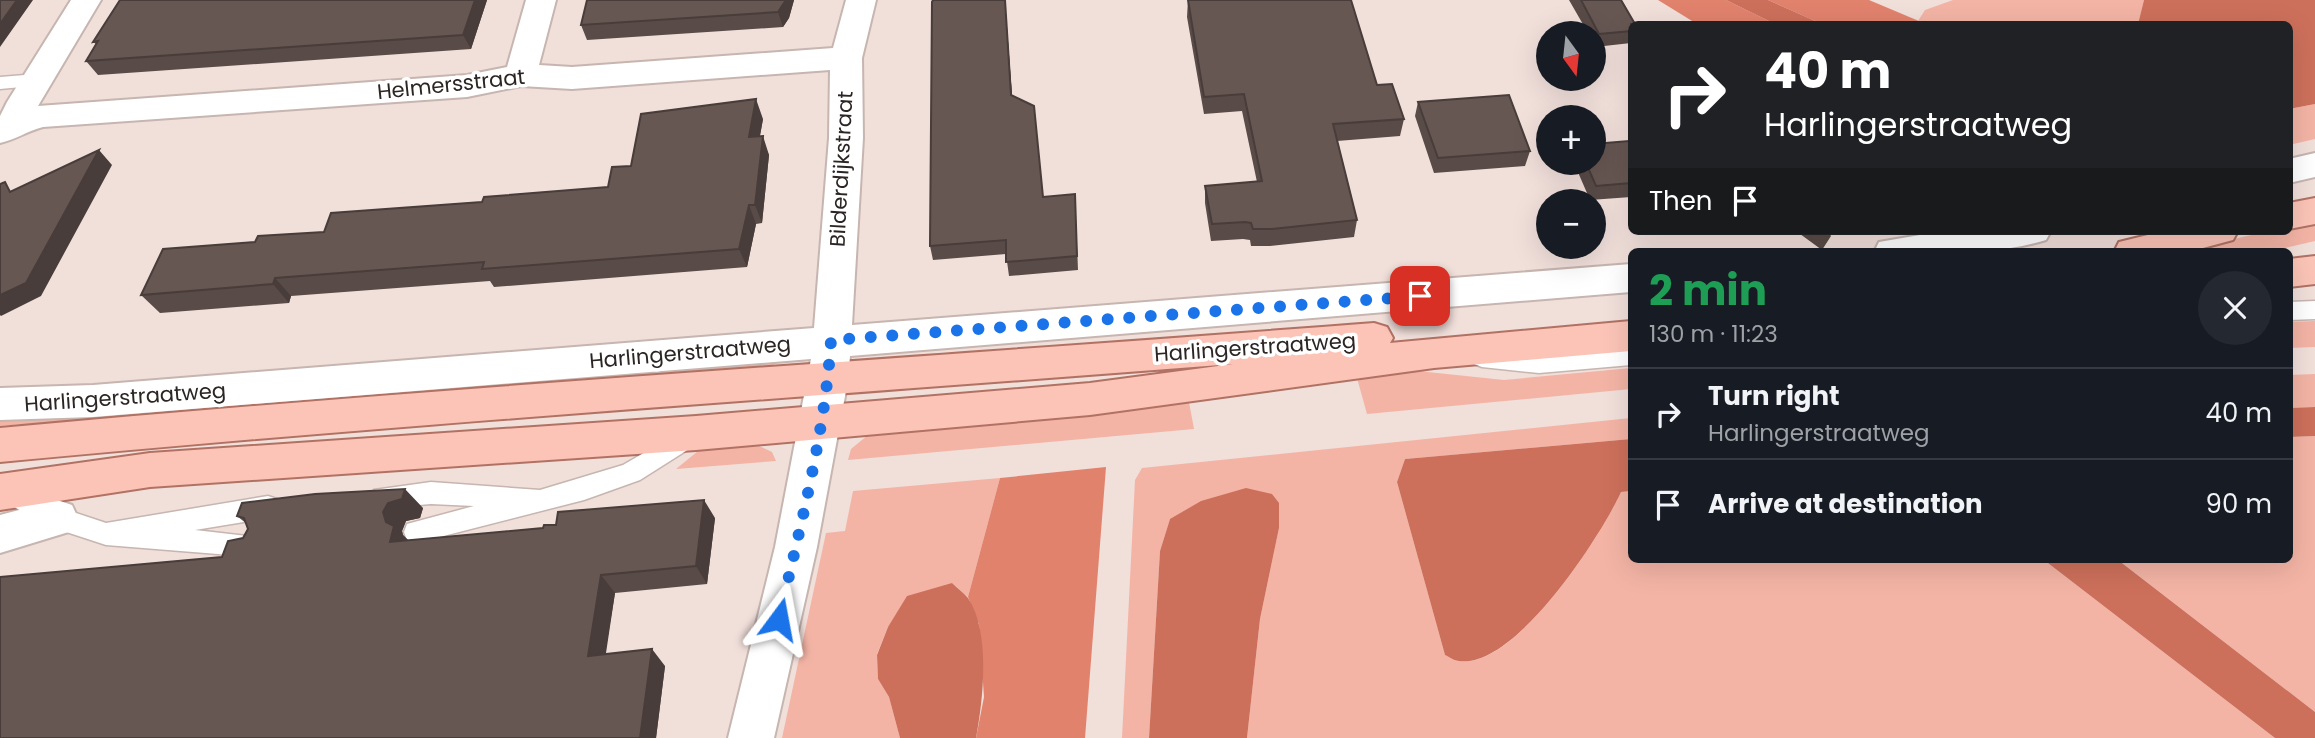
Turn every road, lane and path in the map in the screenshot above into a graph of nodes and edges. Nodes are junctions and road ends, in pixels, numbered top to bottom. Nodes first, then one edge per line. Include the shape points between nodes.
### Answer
1 (86, 0) edge
2 (541, 0) edge
3 (861, 0) edge
4 (846, 58) junction
5 (520, 75) junction
6 (37, 80) junction
7 (0, 83) edge
8 (7, 128) edge
9 (2315, 165) edge
10 (2293, 170) edge
11 (2315, 211) edge
12 (2293, 215) edge
13 (2006, 235) edge
14 (2203, 235) edge
15 (1919, 248) edge
16 (2149, 248) edge
17 (2315, 270) edge
18 (2293, 273) edge
19 (1628, 278) edge
20 (2315, 310) edge
21 (2293, 311) edge
22 (1628, 318) edge
23 (1628, 337) edge
24 (831, 340) junction
25 (1434, 353) junction
26 (1628, 356) edge
27 (829, 380) junction
28 (0, 404) edge
29 (821, 421) junction
30 (696, 433) junction
31 (0, 445) edge
32 (4, 492) edge
33 (364, 499) edge
34 (540, 500) junction
35 (296, 504) edge
36 (57, 518) junction
37 (416, 532) dead end
38 (0, 534) edge
39 (106, 534) junction
40 (255, 546) edge
41 (751, 738) edge

1 - 6 street
2 - 5 street
3 - 4 street, Bilderdijkstraat
4 - 5 street, Helmersstraat via 572,78
4 - 24 street, Bilderdijkstraat via 846,138
5 - 8 street, Helmersstraat via 467,86 43,116
6 - 7 lane
6 - 8 street
9 - 10 street
11 - 12 main road
13 - 15 street
14 - 16 main road
17 - 18 main road
19 - 24 street, Harlingerstraatweg
20 - 21 lane
22 - 27 main road, Harlingerstraatweg
23 - 25 main road, Harlingerstraatweg
24 - 27 street, Bilderdijkstraat
24 - 28 street, Harlingerstraatweg via 93,401
25 - 26 lane, Harlingerstraatweg via 1539,364
25 - 29 main road, Harlingerstraatweg via 1090,399
27 - 29 street, Bilderdijkstraat
27 - 31 main road, Harlingerstraatweg via 299,417
29 - 30 main road, Harlingerstraatweg
29 - 41 street, Bilderdijkstraat
30 - 32 main road, Harlingerstraatweg via 150,470
30 - 34 lane, Harlingerstraatweg via 631,473
32 - 36 lane, Harlingerstraatweg
33 - 34 lane via 431,493
34 - 37 lane, Harlingerstraatweg
35 - 39 lane
36 - 38 street
36 - 39 lane, Harlingerstraatweg
39 - 40 lane

